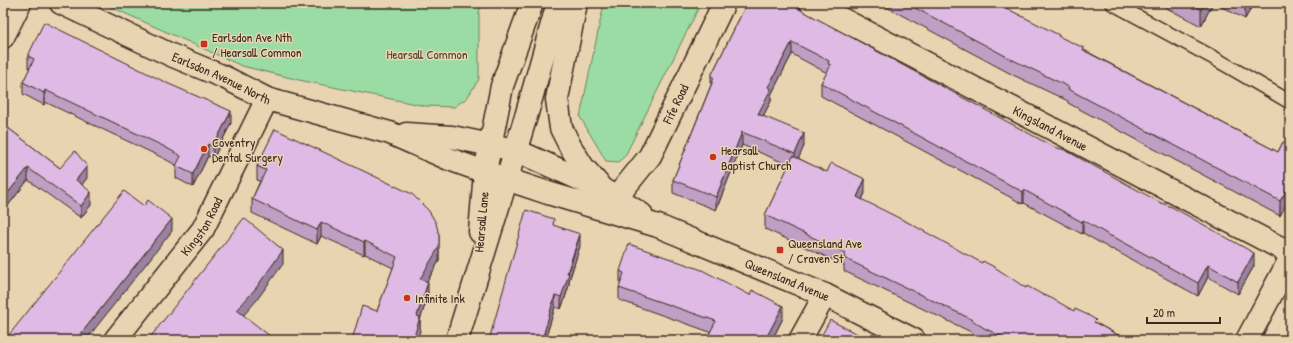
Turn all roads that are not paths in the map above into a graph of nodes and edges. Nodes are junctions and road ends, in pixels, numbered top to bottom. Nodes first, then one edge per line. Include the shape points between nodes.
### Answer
1 (20, 3) edge
2 (61, 3) edge
3 (532, 3) edge
4 (558, 3) edge
5 (576, 3) edge
6 (724, 3) edge
7 (811, 3) edge
8 (1112, 3) edge
9 (3, 37) edge
10 (267, 99) junction
11 (1290, 102) edge
12 (390, 133) junction
13 (491, 144) junction
14 (515, 150) junction
15 (485, 172) junction
16 (506, 179) junction
17 (609, 193) junction
18 (658, 226) junction
19 (1290, 253) edge
20 (1290, 259) edge
21 (478, 271) junction
22 (825, 295) junction
23 (115, 340) edge
24 (457, 340) edge
25 (800, 340) edge
26 (914, 340) edge
27 (1246, 340) edge

1 - 9 main road
2 - 10 main road, Earlsdon Avenue North
3 - 13 main road via 502,86
4 - 14 main road
5 - 17 main road via 557,100 561,128 583,167
6 - 17 main road, Fife Road via 650,156
7 - 19 main road, Kingsland Avenue
8 - 11 lane
10 - 12 main road, Earlsdon Avenue North
10 - 23 main road, Kingston Road via 203,229
12 - 13 main road, Earlsdon Avenue North via 452,137
12 - 15 main road, Earlsdon Avenue North
13 - 14 main road, Earlsdon Avenue North
13 - 15 main road
14 - 16 main road
14 - 17 main road, Queensland Avenue
15 - 16 main road, Earlsdon Avenue North
15 - 21 main road, Hearsall Lane
16 - 18 main road, Queensland Avenue
16 - 21 main road, Hearsall Lane
17 - 18 main road, Queensland Avenue
18 - 22 main road, Queensland Avenue
20 - 27 main road
21 - 24 main road, Hearsall Lane
22 - 25 main road
22 - 26 main road, Queensland Avenue

